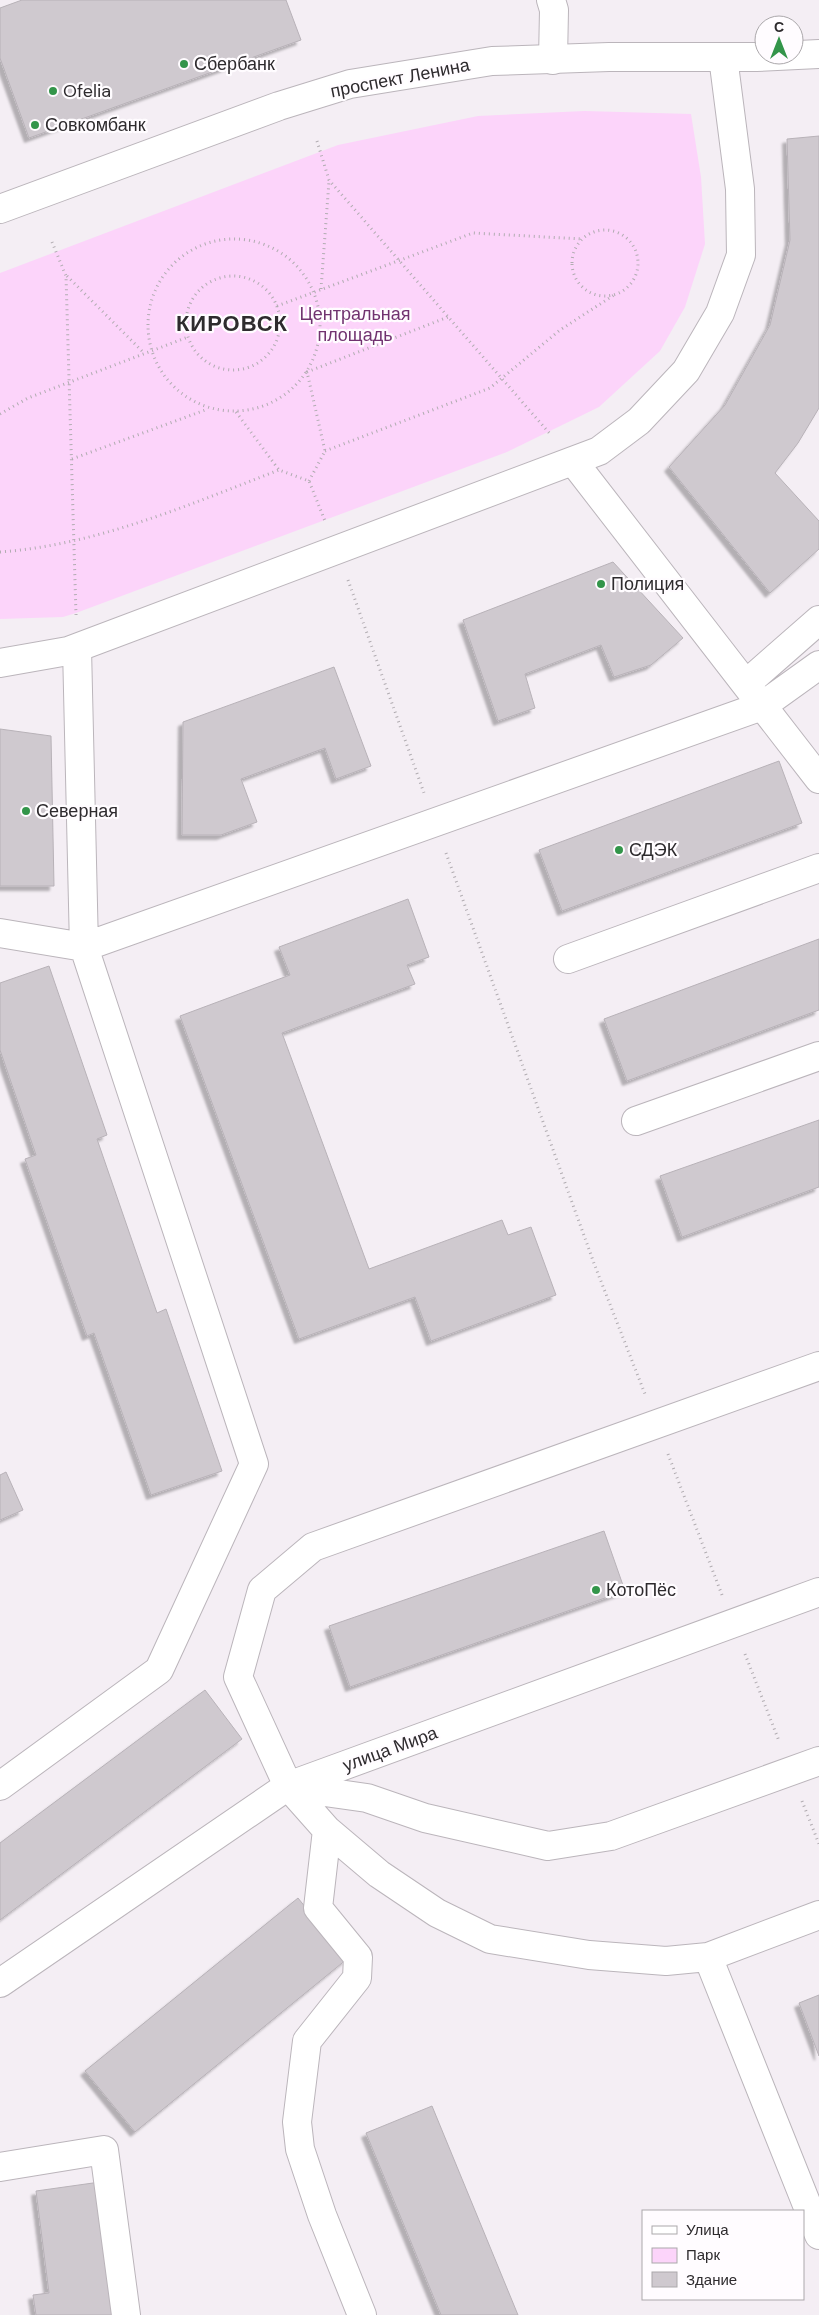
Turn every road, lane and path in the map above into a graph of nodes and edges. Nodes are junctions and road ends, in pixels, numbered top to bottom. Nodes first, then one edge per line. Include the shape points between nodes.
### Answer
1 (551, 0) edge
2 (819, 54) edge
3 (723, 58) junction
4 (553, 60) junction
5 (317, 141) dead end
6 (329, 180) junction
7 (0, 209) edge
8 (582, 238) junction
9 (52, 242) dead end
10 (398, 260) junction
11 (66, 276) junction
12 (321, 289) junction
13 (314, 291) junction
14 (614, 295) junction
15 (277, 306) junction
16 (448, 317) junction
17 (188, 337) junction
18 (151, 351) junction
19 (144, 354) junction
20 (307, 372) junction
21 (502, 378) junction
22 (69, 382) junction
23 (208, 408) junction
24 (236, 412) junction
25 (0, 414) edge
26 (549, 432) dead end
27 (325, 451) junction
28 (72, 459) junction
29 (573, 461) junction
30 (278, 470) junction
31 (309, 481) junction
32 (75, 541) junction
33 (336, 550) junction
34 (0, 552) edge
35 (76, 613) dead end
36 (819, 620) edge
37 (77, 648) junction
38 (0, 663) edge
39 (819, 664) edge
40 (746, 684) junction
41 (762, 706) junction
42 (819, 779) edge
43 (435, 822) junction
44 (819, 868) edge
45 (0, 933) edge
46 (84, 947) junction
47 (568, 959) dead end
48 (819, 1056) edge
49 (636, 1121) dead end
50 (819, 1366) edge
51 (656, 1424) junction
52 (819, 1592) edge
53 (733, 1622) junction
54 (819, 1761) edge
55 (791, 1771) junction
56 (0, 1786) edge
57 (288, 1786) junction
58 (327, 1830) junction
59 (819, 1844) edge
60 (819, 1915) edge
61 (708, 1957) junction
62 (0, 1983) edge
63 (0, 2167) edge
64 (819, 2235) edge
65 (126, 2315) edge
66 (362, 2315) edge

1 - 4 street via 554,10
2 - 3 street, проспект Ленина
3 - 4 street, проспект Ленина
3 - 29 street via 740,189 741,255 720,313 686,371 639,421 599,451
4 - 7 street, проспект Ленина via 492,61 350,84 279,106
5 - 6 path
6 - 10 path
6 - 12 path
8 - 10 path via 473,233
8 - 14 path via 572,258 576,280 592,294
8 - 14 path via 602,230 623,235 631,242 638,262 637,273 632,283
9 - 11 path
10 - 12 path
10 - 16 path
11 - 19 path
11 - 22 path
12 - 13 path
13 - 15 path
13 - 18 path via 299,267 276,249 248,239 218,239 191,249 168,268 153,293 147,322
13 - 20 path via 321,319 318,347
14 - 21 path via 560,330
15 - 17 path via 269,291 256,281 241,276 225,276 210,281 197,291 189,306 186,321
15 - 17 path via 279,335 262,360 249,367 234,370 206,362
16 - 20 path
16 - 21 path
17 - 18 path
18 - 19 path
18 - 23 path via 164,376 183,396
19 - 22 path
20 - 24 path via 288,394 264,407
20 - 27 path
21 - 26 path
21 - 27 path via 490,388
22 - 25 path via 28,398
22 - 28 path
23 - 24 path
23 - 28 path
24 - 30 path
27 - 31 path
28 - 32 path
29 - 33 street
29 - 40 street
30 - 31 path
30 - 32 path via 171,511
31 - 33 path
32 - 34 path
32 - 35 path
33 - 37 street
33 - 43 path
36 - 40 street
37 - 38 street
37 - 46 street
39 - 41 street
40 - 41 street
41 - 42 street
41 - 43 street
43 - 46 street
43 - 51 path via 595,1266
44 - 47 street
45 - 46 street
46 - 56 street via 254,1464 159,1670
48 - 49 street
50 - 51 street
51 - 53 path
51 - 57 street via 313,1546 262,1590 238,1677
52 - 53 street, улица Мира
53 - 55 path
53 - 57 street, улица Мира
54 - 55 street
55 - 57 street via 611,1836 548,1846 425,1818 367,1798
55 - 59 path
57 - 58 street
57 - 62 street, улица Мира
58 - 61 street via 379,1874 437,1914 490,1939 589,1955 666,1961
58 - 66 street via 318,1908 358,1957 357,1978 307,2040 297,2122 300,2149 322,2215
60 - 61 street
61 - 64 street
63 - 65 street via 104,2150

